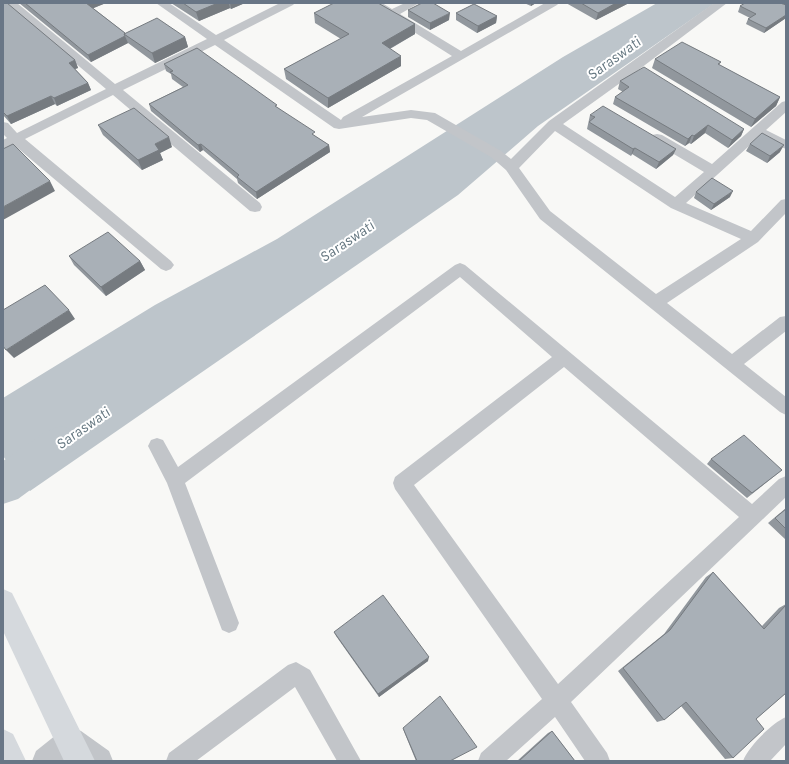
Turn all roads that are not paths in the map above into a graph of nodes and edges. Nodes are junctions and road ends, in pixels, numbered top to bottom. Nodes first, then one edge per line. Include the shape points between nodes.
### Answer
1 (10, 3) edge
2 (162, 3) edge
3 (288, 3) edge
4 (374, 3) edge
5 (413, 3) edge
6 (553, 3) edge
7 (721, 3) edge
8 (392, 14) junction
9 (215, 39) junction
10 (461, 56) junction
11 (637, 65) junction
12 (651, 73) edge
13 (113, 90) junction
14 (590, 98) junction
15 (786, 105) edge
16 (603, 106) edge
17 (554, 124) junction
18 (339, 125) junction
19 (3, 126) edge
20 (738, 127) edge
21 (644, 130) edge
22 (755, 133) junction
23 (9, 142) edge
24 (786, 145) edge
25 (511, 167) junction
26 (713, 171) junction
27 (676, 204) junction
28 (786, 204) edge
29 (255, 207) dead end
30 (753, 238) junction
31 (166, 265) dead end
32 (656, 302) junction
33 (786, 322) edge
34 (564, 358) junction
35 (732, 364) junction
36 (786, 407) edge
37 (156, 446) dead end
38 (175, 480) junction
39 (786, 484) edge
40 (752, 516) junction
41 (8, 614) edge
42 (228, 623) dead end
43 (556, 701) junction
44 (786, 728) edge
45 (3, 744) edge
46 (76, 751) edge
47 (11, 761) edge
48 (46, 761) edge
49 (99, 761) edge
50 (177, 761) edge
51 (350, 761) edge
52 (489, 761) edge
53 (599, 761) edge
54 (754, 761) edge

1 - 13 street
2 - 9 street
3 - 9 street
4 - 8 street
5 - 8 street
6 - 10 street
7 - 11 street
8 - 10 street
9 - 13 street
9 - 18 street
10 - 18 street
11 - 12 street
11 - 14 street
13 - 23 street
13 - 29 street
14 - 16 street
14 - 17 street
15 - 22 street
17 - 25 street
17 - 27 street
18 - 25 street via 411,114 430,116 496,154
19 - 23 street
20 - 22 street
21 - 26 street
22 - 24 street
22 - 26 street
23 - 31 street
25 - 32 street via 545,215
26 - 27 street
27 - 30 street
28 - 30 street
30 - 32 street
32 - 35 street
33 - 35 street
34 - 38 street via 460,269
34 - 40 street
34 - 43 street via 402,483
35 - 36 street
37 - 38 street
38 - 42 street
39 - 40 street
40 - 43 street
41 - 46 highway
43 - 52 street
43 - 53 street
44 - 54 street
45 - 47 highway
46 - 48 street
46 - 49 street
50 - 51 street via 296,673 302,678

